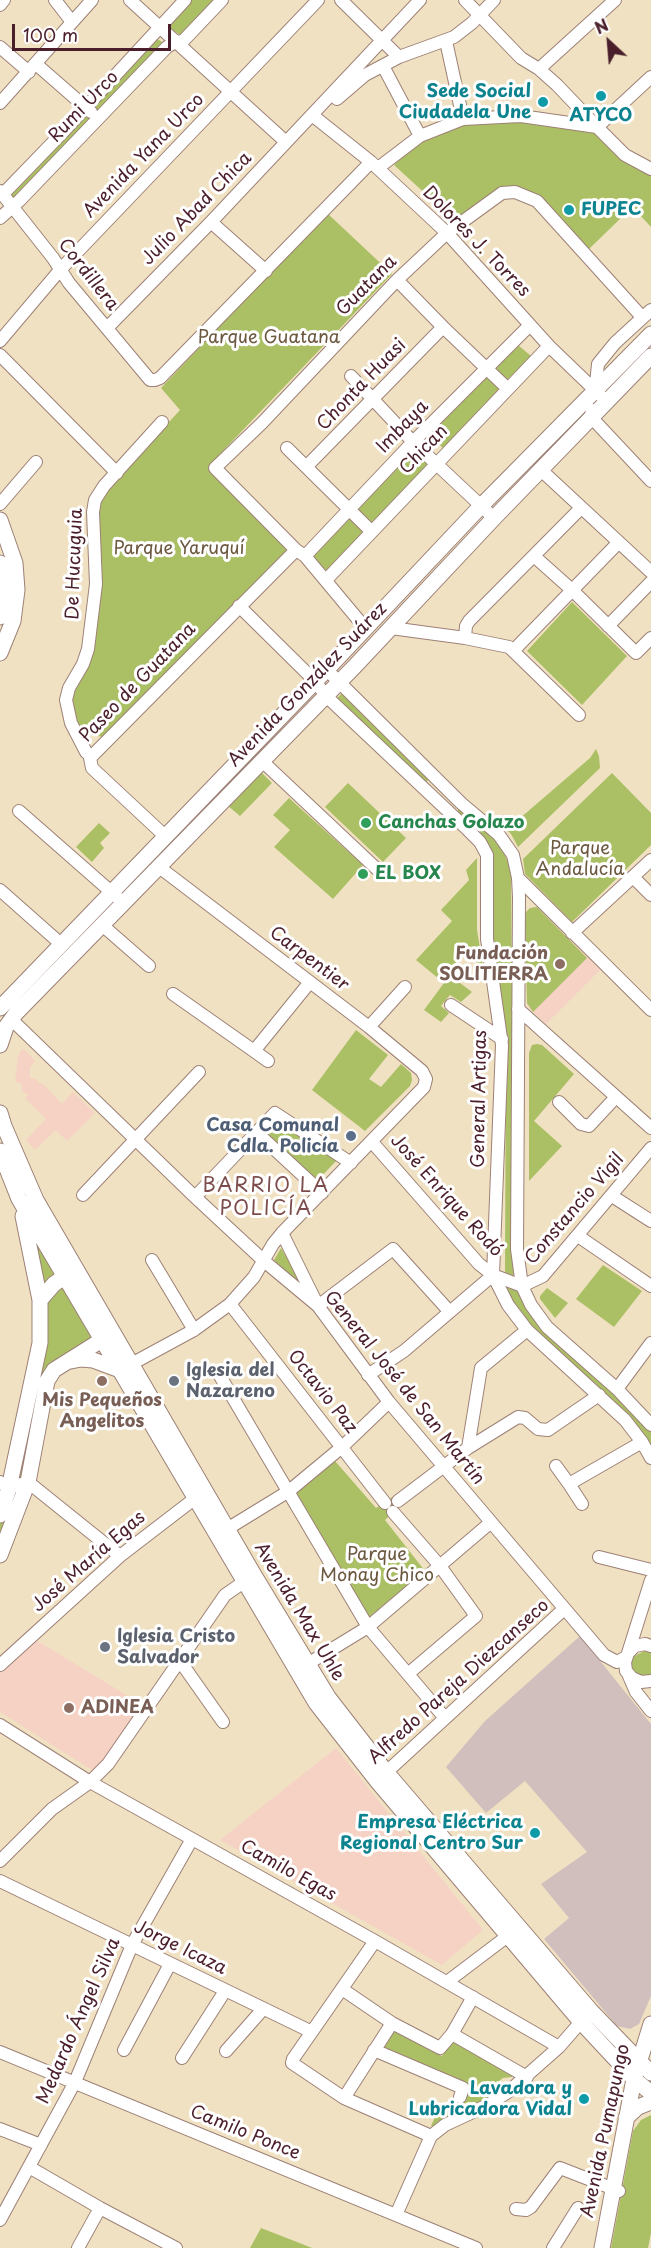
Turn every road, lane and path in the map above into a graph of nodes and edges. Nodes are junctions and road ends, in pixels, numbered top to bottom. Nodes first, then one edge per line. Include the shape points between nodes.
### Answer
1 (4, 0) edge
2 (55, 0) edge
3 (92, 0) edge
4 (130, 0) edge
5 (184, 0) edge
6 (222, 0) edge
7 (318, 0) edge
8 (341, 0) edge
9 (420, 0) edge
10 (465, 0) edge
11 (494, 0) edge
12 (615, 0) edge
13 (0, 5) edge
14 (478, 15) junction
15 (72, 22) junction
16 (161, 28) junction
17 (384, 40) junction
18 (446, 41) junction
19 (176, 42) junction
20 (0, 47) edge
21 (399, 57) junction
22 (383, 66) junction
23 (32, 68) junction
24 (539, 69) junction
25 (651, 77) edge
26 (230, 92) junction
27 (0, 103) edge
28 (86, 108) junction
29 (312, 115) junction
30 (99, 118) junction
31 (463, 119) junction
32 (597, 127) junction
33 (420, 136) junction
34 (286, 142) junction
35 (375, 165) junction
36 (651, 169) edge
37 (1, 193) edge
38 (12, 207) junction
39 (0, 218) edge
40 (211, 222) junction
41 (447, 233) junction
42 (60, 270) junction
43 (266, 271) junction
44 (398, 280) junction
45 (647, 314) edge
46 (530, 325) junction
47 (443, 327) junction
48 (107, 328) junction
49 (651, 334) edge
50 (0, 341) edge
51 (549, 346) junction
52 (0, 355) edge
53 (651, 356) edge
54 (487, 368) junction
55 (351, 376) dead end
56 (507, 388) junction
57 (595, 390) junction
58 (373, 399) junction
59 (607, 401) junction
60 (591, 417) junction
61 (162, 422) dead end
62 (413, 442) junction
63 (287, 448) dead end
64 (36, 462) dead end
65 (436, 463) junction
66 (306, 467) junction
67 (541, 470) junction
68 (117, 473) junction
69 (651, 481) edge
70 (0, 504) edge
71 (481, 506) junction
72 (581, 508) junction
73 (349, 510) junction
74 (494, 518) junction
75 (0, 520) edge
76 (371, 531) junction
77 (619, 542) junction
78 (300, 553) junction
79 (535, 557) junction
80 (0, 563) edge
81 (651, 572) edge
82 (326, 580) junction
83 (651, 582) edge
84 (572, 590) junction
85 (239, 606) junction
86 (0, 617) edge
87 (608, 626) junction
88 (392, 628) junction
89 (366, 629) junction
90 (465, 638) junction
91 (651, 638) edge
92 (514, 651) junction
93 (0, 653) edge
94 (327, 670) junction
95 (315, 681) junction
96 (339, 682) junction
97 (326, 696) junction
98 (579, 715) dead end
99 (91, 756) junction
100 (262, 761) junction
101 (461, 803) junction
102 (19, 811) dead end
103 (450, 813) junction
104 (165, 836) junction
105 (651, 860) edge
106 (159, 867) junction
107 (380, 872) dead end
108 (633, 877) junction
109 (518, 878) junction
110 (111, 892) junction
111 (651, 895) edge
112 (3, 899) edge
113 (124, 903) junction
114 (102, 925) junction
115 (572, 933) junction
116 (61, 944) junction
117 (149, 966) dead end
118 (310, 982) junction
119 (405, 987) dead end
120 (173, 994) dead end
121 (451, 1005) dead end
122 (0, 1008) edge
123 (518, 1009) junction
124 (651, 1010) edge
125 (11, 1019) junction
126 (369, 1027) junction
127 (502, 1039) junction
128 (0, 1045) edge
129 (254, 1051) junction
130 (268, 1061) dead end
131 (199, 1072) dead end
132 (616, 1097) junction
133 (559, 1102) dead end
134 (0, 1113) edge
135 (651, 1128) edge
136 (257, 1133) junction
137 (135, 1140) junction
138 (372, 1142) junction
139 (651, 1148) edge
140 (0, 1151) edge
141 (351, 1163) junction
142 (322, 1193) junction
143 (83, 1195) dead end
144 (612, 1196) junction
145 (195, 1197) junction
146 (19, 1199) junction
147 (651, 1221) edge
148 (282, 1233) junction
149 (578, 1236) junction
150 (152, 1260) dead end
151 (264, 1261) junction
152 (70, 1272) junction
153 (493, 1275) junction
154 (522, 1286) junction
155 (651, 1286) edge
156 (40, 1300) junction
157 (230, 1304) junction
158 (318, 1306) junction
159 (449, 1311) junction
160 (194, 1330) junction
161 (527, 1330) junction
162 (107, 1337) junction
163 (651, 1343) edge
164 (63, 1364) junction
165 (125, 1368) junction
166 (368, 1375) junction
167 (220, 1376) dead end
168 (617, 1389) junction
169 (598, 1395) junction
170 (389, 1402) junction
171 (651, 1425) edge
172 (642, 1442) junction
173 (342, 1447) junction
174 (468, 1448) junction
175 (651, 1458) edge
176 (444, 1465) junction
177 (556, 1466) dead end
178 (28, 1482) junction
179 (569, 1484) junction
180 (5, 1485) edge
181 (289, 1491) junction
182 (200, 1494) junction
183 (582, 1504) dead end
184 (392, 1505) junction
185 (0, 1515) edge
186 (490, 1523) junction
187 (227, 1529) junction
188 (2, 1549) edge
189 (120, 1557) junction
190 (599, 1557) dead end
191 (440, 1566) junction
192 (651, 1570) edge
193 (248, 1578) junction
194 (651, 1580) edge
195 (564, 1609) junction
196 (368, 1627) junction
197 (651, 1646) edge
198 (627, 1655) junction
199 (180, 1661) junction
200 (0, 1665) edge
201 (302, 1667) junction
202 (409, 1673) junction
203 (628, 1674) junction
204 (651, 1681) edge
205 (651, 1711) edge
206 (446, 1718) junction
207 (223, 1722) dead end
208 (0, 1725) edge
209 (382, 1777) junction
210 (90, 1782) junction
211 (192, 1839) junction
212 (0, 1861) edge
213 (0, 1881) edge
214 (514, 1931) junction
215 (375, 1941) junction
216 (132, 1945) junction
217 (170, 1964) junction
218 (447, 1982) junction
219 (342, 1989) junction
220 (225, 1990) junction
221 (473, 1997) junction
222 (263, 2009) junction
223 (586, 2016) junction
224 (392, 2023) junction
225 (651, 2024) edge
226 (312, 2032) junction
227 (452, 2034) junction
228 (560, 2047) junction
229 (124, 2050) dead end
230 (374, 2050) junction
231 (226, 2051) dead end
232 (0, 2052) edge
233 (182, 2058) dead end
234 (639, 2062) junction
235 (651, 2073) edge
236 (527, 2077) junction
237 (634, 2079) junction
238 (75, 2082) junction
239 (651, 2093) edge
240 (460, 2097) dead end
241 (344, 2098) junction
242 (651, 2102) edge
243 (626, 2118) junction
244 (0, 2129) edge
245 (431, 2136) junction
246 (41, 2145) junction
247 (29, 2167) junction
248 (616, 2189) junction
249 (100, 2208) junction
250 (578, 2208) dead end
251 (516, 2209) dead end
252 (396, 2215) junction
253 (0, 2220) edge
254 (170, 2247) edge
255 (78, 2248) edge
256 (476, 2248) edge
257 (554, 2248) edge
258 (602, 2248) edge

1 - 13 street
2 - 15 street
3 - 15 street
4 - 16 street
5 - 16 street, Rumi Urco
6 - 19 street, Rumi Urco via 183,41
7 - 26 street, Avenida Yana Urco
8 - 17 street
9 - 17 street, Julio Abad Chica
10 - 14 street
11 - 14 street, Julio Abad Chica
12 - 24 street
14 - 18 street, Julio Abad Chica
14 - 24 street via 521,58
15 - 23 street
16 - 19 street
16 - 28 street, Rumi Urco
17 - 21 street
17 - 29 street, Julio Abad Chica
18 - 21 street, Julio Abad Chica
18 - 31 street
19 - 26 street
19 - 30 street, Rumi Urco
20 - 23 street
21 - 22 street, Julio Abad Chica
22 - 29 street, Julio Abad Chica
22 - 33 street
23 - 27 street
23 - 28 street
24 - 32 street
25 - 32 street
26 - 34 street
26 - 42 street, Avenida Yana Urco
28 - 30 street
28 - 37 street, Rumi Urco
29 - 34 street, Julio Abad Chica
29 - 35 street, Dolores J. Torres
30 - 38 street, Rumi Urco
31 - 32 street via 521,116
31 - 33 street
32 - 36 street via 625,155
33 - 35 street
34 - 40 street, Julio Abad Chica
35 - 41 street, Dolores J. Torres
35 - 43 street
37 - 38 street, Cordillera
38 - 39 street, Rumi Urco
38 - 42 street, Cordillera
40 - 43 street
40 - 48 street, Julio Abad Chica
41 - 44 street, Guatana
41 - 45 street, Guatana via 492,199 515,192 537,201
41 - 46 street, Dolores J. Torres
42 - 48 street, Cordillera
42 - 50 street, Avenida Yana Urco
43 - 48 street, Cordillera via 160,378 150,380
44 - 47 street
44 - 78 street, Guatana via 215,468
45 - 57 street via 598,364
46 - 51 street, Dolores J. Torres
46 - 54 street, Imbaya
47 - 54 street
47 - 58 street, Chonta Huasi
49 - 57 main road, Avenida González Suárez
51 - 56 street, Chican
51 - 57 street, Dolores J. Torres
52 - 68 street
53 - 59 main road, Avenida González Suárez
54 - 56 street
54 - 62 street, Imbaya
55 - 58 street
56 - 65 street, Chican
57 - 59 street, Dolores J. Torres
57 - 60 street
57 - 71 main road, Avenida González Suárez
58 - 62 street
58 - 66 street, Chonta Huasi
59 - 60 main road, Avenida González Suárez
60 - 67 main road, Avenida González Suárez
60 - 69 street
61 - 68 street, De Hucuguia
62 - 65 street
62 - 73 street, Imbaya
63 - 66 street
64 - 70 street
65 - 71 street
65 - 76 street, Chican
66 - 73 street
67 - 72 street
67 - 74 main road, Avenida González Suárez
68 - 99 street, De Hucuguia via 95,500 96,584 88,649 66,700 71,723
71 - 74 street
71 - 89 main road, Avenida González Suárez
72 - 77 street
72 - 79 street
73 - 76 street
73 - 78 street, Imbaya
74 - 88 main road, Avenida González Suárez
75 - 93 main road via 15,563 17,590 13,621
76 - 82 street, Chican
77 - 81 street
77 - 84 street
78 - 82 street
78 - 85 street, Paseo de Guatana
79 - 84 street
79 - 90 street via 469,621
80 - 86 main road via 4,590
82 - 89 street
83 - 87 street
84 - 87 street
84 - 92 street
85 - 95 street, General Artigas
85 - 99 street, Paseo de Guatana
87 - 91 street via 636,653
88 - 90 street
88 - 96 main road, Avenida González Suárez
89 - 94 main road, Avenida González Suárez
90 - 92 street
92 - 98 street
94 - 95 main road, Avenida González Suárez
94 - 96 street, General Artigas
95 - 97 street, General Artigas
95 - 104 main road, Avenida González Suárez
96 - 97 main road, Avenida González Suárez
96 - 101 street, General Artigas
97 - 100 main road, Avenida González Suárez
97 - 103 street, General Artigas
99 - 104 street, Paseo de Guatana via 92,768
100 - 106 main road, Avenida González Suárez
100 - 107 street
101 - 103 street
101 - 109 street, General Artigas via 507,845
102 - 110 street
103 - 127 street, General Artigas via 480,842 487,855 487,939
104 - 110 main road, Avenida González Suárez
105 - 108 street
106 - 113 main road, Avenida González Suárez
106 - 118 street, Carpentier
108 - 111 street
108 - 115 street
109 - 115 street
109 - 123 street, General Artigas
110 - 113 street
110 - 116 main road, Avenida González Suárez
112 - 116 street
113 - 114 main road, Avenida González Suárez
114 - 117 street
114 - 125 main road, Avenida González Suárez
115 - 124 street
116 - 122 main road, Avenida González Suárez
118 - 126 street, Carpentier
118 - 129 street
119 - 126 street
120 - 129 street
121 - 127 street
123 - 132 street
123 - 154 street, General Artigas via 517,1249
125 - 128 main road, Avenida González Suárez
125 - 137 street, General José de San Martín
126 - 138 street, Carpentier via 422,1071 426,1079 424,1087
127 - 153 street, General Artigas
129 - 130 street
131 - 137 street
132 - 133 street via 589,1126 581,1124
132 - 135 street
134 - 152 main road, Avenida Max Uhle
136 - 141 street via 275,1113
136 - 142 street
136 - 145 street
137 - 143 street
137 - 145 street, General José de San Martín
138 - 141 street
138 - 153 street, José Enrique Rodó
139 - 144 street, Constancio Vigil
140 - 146 main road, Avenida Max Uhle
141 - 142 street
142 - 148 street
144 - 147 street
144 - 149 street, Constancio Vigil
145 - 151 street, General José de San Martín
146 - 152 main road, Avenida Max Uhle
146 - 156 main road
148 - 151 street
148 - 158 street
149 - 154 street, Constancio Vigil via 543,1276
149 - 155 street
150 - 160 street
151 - 157 street
151 - 158 street, General José de San Martín
152 - 156 main road
152 - 162 main road, Avenida Max Uhle
153 - 154 street
153 - 159 street
153 - 161 street, General Artigas via 508,1305
154 - 168 street, General Artigas via 547,1327
156 - 180 main road via 40,1343
157 - 160 street
157 - 173 street, Octavio Paz
158 - 159 street via 393,1249
158 - 166 street, General José de San Martín
159 - 166 street via 404,1351
160 - 165 street
161 - 169 street, General Artigas
161 - 174 street via 481,1368
162 - 164 main road
162 - 165 main road, Avenida Max Uhle
163 - 168 street
164 - 165 main road via 81,1359
164 - 178 main road via 47,1381
165 - 182 main road, Avenida Max Uhle
166 - 170 street, General José de San Martín
167 - 181 street
168 - 171 street, General Artigas
169 - 172 street, General Artigas
169 - 174 street via 548,1430 538,1430 518,1417
170 - 173 street
170 - 176 street, General José de San Martín
172 - 175 street, General Artigas
172 - 179 street
173 - 181 street
173 - 184 street, Octavio Paz
174 - 176 street
176 - 184 street
176 - 186 street, General José de San Martín
177 - 179 street
178 - 180 street
178 - 188 main road
178 - 189 street
179 - 183 street
180 - 185 main road
181 - 187 street
181 - 196 street
182 - 187 main road, Avenida Max Uhle
182 - 189 street, José María Egas
182 - 193 main road, Avenida Max Uhle
184 - 191 street, Octavio Paz
186 - 191 street
186 - 195 street, General José de San Martín
187 - 193 main road, Avenida Max Uhle
189 - 200 street, José María Egas
190 - 192 street
191 - 196 street
191 - 202 street, Octavio Paz via 476,1616
193 - 199 street via 225,1595
193 - 201 main road, Avenida Max Uhle
194 - 198 street
195 - 198 street, General José de San Martín via 604,1655 617,1662
195 - 206 street, Alfredo Pareja Diezcanseco
196 - 201 street
196 - 202 street
197 - 198 street via 635,1646
198 - 203 street
199 - 207 street
199 - 210 street via 108,1764
201 - 209 main road, Avenida Max Uhle via 328,1697
202 - 206 street
203 - 204 street via 641,1682
203 - 205 street
206 - 209 street, Alfredo Pareja Diezcanseco
208 - 210 street, Camilo Egas
209 - 214 main road, Avenida Max Uhle
210 - 211 street, Camilo Egas
210 - 212 street via 52,1809
211 - 215 street, Camilo Egas
211 - 216 street, Medardo Ángel Silva
213 - 216 street, Jorge Icaza
214 - 218 street
214 - 223 main road, Avenida Max Uhle
215 - 218 street, Camilo Egas
215 - 219 street
216 - 217 street, Jorge Icaza
216 - 238 street, Medardo Ángel Silva
217 - 220 street, Jorge Icaza
217 - 229 street
218 - 221 street, Camilo Egas
219 - 224 street
219 - 226 street
220 - 222 street, Jorge Icaza
220 - 233 street
221 - 227 street
221 - 228 street, Camilo Egas
222 - 226 street, Jorge Icaza
222 - 231 street
223 - 228 street
223 - 234 main road, Avenida Max Uhle
223 - 237 main road, Avenida Max Uhle
224 - 227 street via 436,2048 443,2047
224 - 230 street
225 - 234 main road, Avenida Pumapungo
226 - 241 street via 292,2063
227 - 236 street
228 - 236 street
230 - 240 street via 463,2088
230 - 241 street
232 - 238 street, Camilo Ponce
234 - 235 main road, Avenida Max Uhle
234 - 237 main road, Avenida Pumapungo
236 - 245 street via 488,2105
237 - 239 main road, Avenida Max Uhle
237 - 243 main road, Avenida Pumapungo
238 - 246 street, Medardo Ángel Silva
238 - 252 street, Camilo Ponce
241 - 245 street
242 - 243 main road
243 - 248 main road, Avenida Pumapungo
244 - 246 street
245 - 252 street
246 - 247 street, Medardo Ángel Silva
247 - 249 street
247 - 253 street, Medardo Ángel Silva
248 - 251 street via 560,2168 531,2207
248 - 258 main road, Avenida Pumapungo
249 - 254 street
249 - 255 street
250 - 257 street
252 - 256 street, Camilo Ponce

